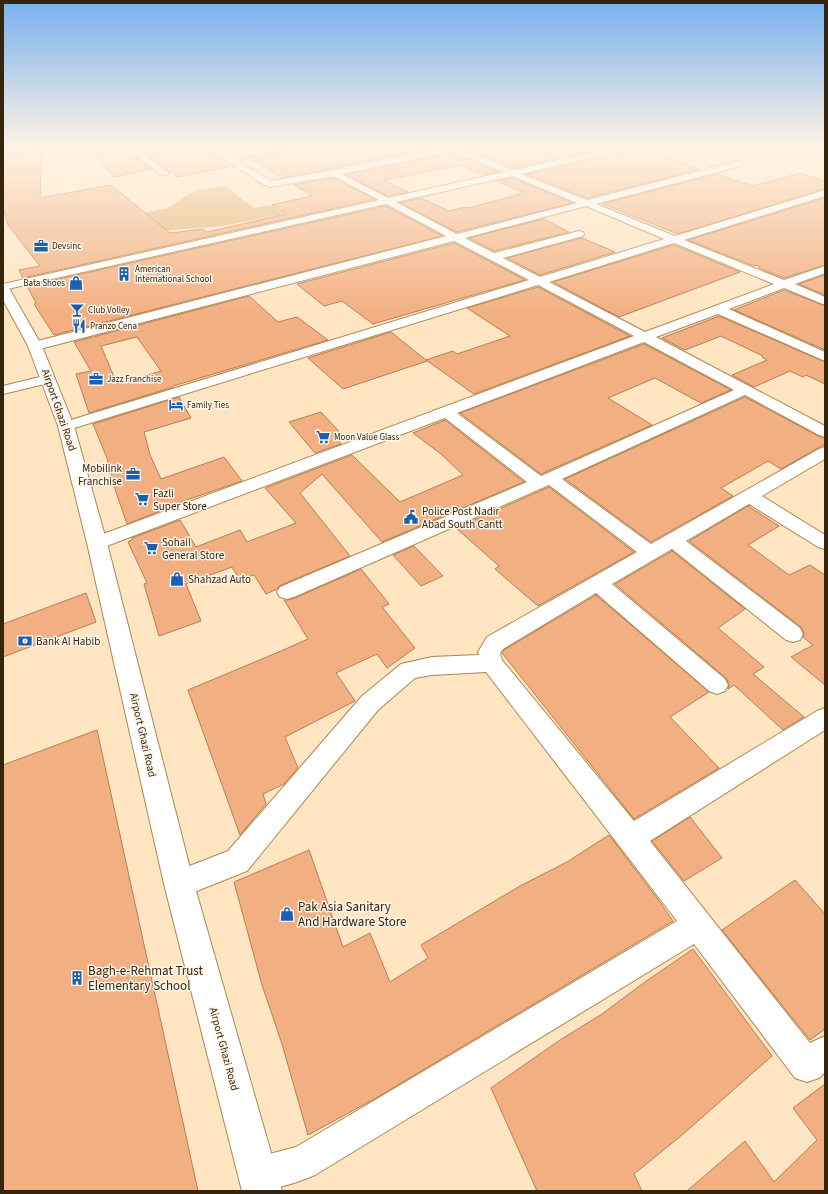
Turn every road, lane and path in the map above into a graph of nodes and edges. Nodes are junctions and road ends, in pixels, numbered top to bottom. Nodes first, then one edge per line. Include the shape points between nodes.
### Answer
1 (379, 203) edge
2 (390, 203) edge
3 (585, 203) joint
4 (793, 203) edge
5 (579, 234) dead end
6 (456, 238) junction
7 (675, 239) junction
8 (493, 257) junction
9 (825, 269) edge
10 (540, 281) junction
11 (783, 284) junction
12 (3, 287) edge
13 (825, 301) edge
14 (718, 309) junction
15 (645, 337) junction
16 (35, 346) junction
17 (825, 357) edge
18 (47, 375) junction
19 (3, 382) edge
20 (3, 390) edge
21 (745, 390) junction
22 (447, 412) junction
23 (66, 426) junction
24 (825, 432) edge
25 (825, 452) edge
26 (545, 480) junction
27 (749, 496) junction
28 (673, 540) junction
29 (97, 543) junction
30 (825, 543) edge
31 (650, 553) junction
32 (597, 583) junction
33 (286, 592) dead end
34 (793, 634) dead end
35 (492, 663) junction
36 (717, 685) dead end
37 (825, 718) edge
38 (631, 838) junction
39 (179, 884) junction
40 (698, 924) junction
41 (825, 1052) edge
42 (260, 1183) edge

1 - 12 street
2 - 6 street
3 - 6 street
3 - 7 street
4 - 7 street
5 - 8 street
6 - 8 street
6 - 16 street
7 - 10 street
7 - 11 street
8 - 10 street
9 - 11 street
10 - 15 street
10 - 23 street
11 - 13 street
11 - 14 street
12 - 16 main road, Airport Ghazi Road
14 - 15 street
14 - 17 street
15 - 21 street
15 - 22 street
16 - 18 main road, Airport Ghazi Road
18 - 19 street
18 - 20 street
18 - 23 main road, Airport Ghazi Road
21 - 24 street
21 - 26 street
22 - 26 street
22 - 29 street
23 - 29 main road, Airport Ghazi Road
25 - 27 street
26 - 31 street
26 - 33 street
27 - 28 street
27 - 30 street
28 - 31 street
28 - 34 street
29 - 39 main road, Airport Ghazi Road
31 - 32 street
32 - 35 street via 496,643 489,652
32 - 36 street
35 - 38 street
35 - 39 street via 432,666 409,670 370,703 237,861
37 - 38 street
38 - 40 street
39 - 42 main road, Airport Ghazi Road
40 - 41 street via 807,1066
40 - 42 street via 303,1163

